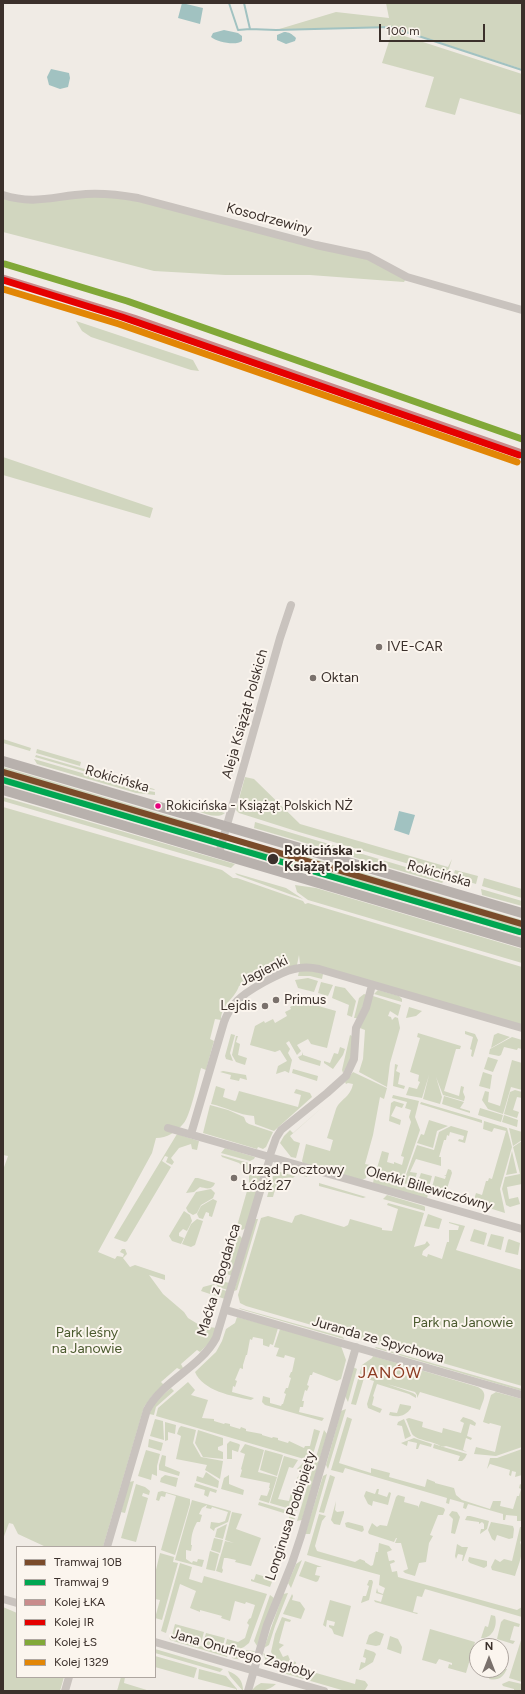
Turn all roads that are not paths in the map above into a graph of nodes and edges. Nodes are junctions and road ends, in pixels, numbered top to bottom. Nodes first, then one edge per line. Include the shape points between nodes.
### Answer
1 (3, 195) edge
2 (522, 310) edge
3 (291, 605) dead end
4 (3, 760) edge
5 (3, 790) edge
6 (226, 826) junction
7 (219, 853) junction
8 (522, 913) edge
9 (522, 943) edge
10 (372, 985) junction
11 (522, 1028) edge
12 (168, 1128) dead end
13 (191, 1134) junction
14 (270, 1158) junction
15 (522, 1229) edge
16 (226, 1310) junction
17 (356, 1347) junction
18 (522, 1395) edge
19 (107, 1546) edge
20 (3, 1599) edge
21 (16, 1603) edge
22 (156, 1642) edge
23 (254, 1672) junction
24 (69, 1678) edge
25 (65, 1691) edge
26 (248, 1691) edge
27 (324, 1691) edge

1 - 2 street, Kosodrzewiny via 32,201 86,194 116,194 138,198 316,245 368,256 407,277
3 - 6 street, Aleja Książąt Polskich
4 - 6 main road, Rokicińska
5 - 7 main road
6 - 7 street, Aleja Książąt Polskich
6 - 8 main road, Rokicińska
7 - 9 main road
10 - 11 street, Jagienki
10 - 13 street, Jagienki via 319,969 298,968 282,973 240,997 225,1018
10 - 14 street via 366,1008 356,1028 354,1059 346,1076 282,1130 276,1138
12 - 13 street, Oleńki Billewiczówny
13 - 14 street, Oleńki Billewiczówny
14 - 15 street, Oleńki Billewiczówny
14 - 16 street, Maćka z Bogdańca
16 - 17 street, Juranda ze Spychowa
16 - 19 street, Maćka z Bogdańca via 210,1349 155,1398 147,1410
17 - 18 street, Juranda ze Spychowa
17 - 23 street, Longinusa Podbipięty via 301,1536 267,1624
20 - 21 street
22 - 23 street, Jana Onufrego Zagłoby
23 - 26 street, Longinusa Podbipięty
23 - 27 street, Jana Onufrego Zagłoby
24 - 25 street

